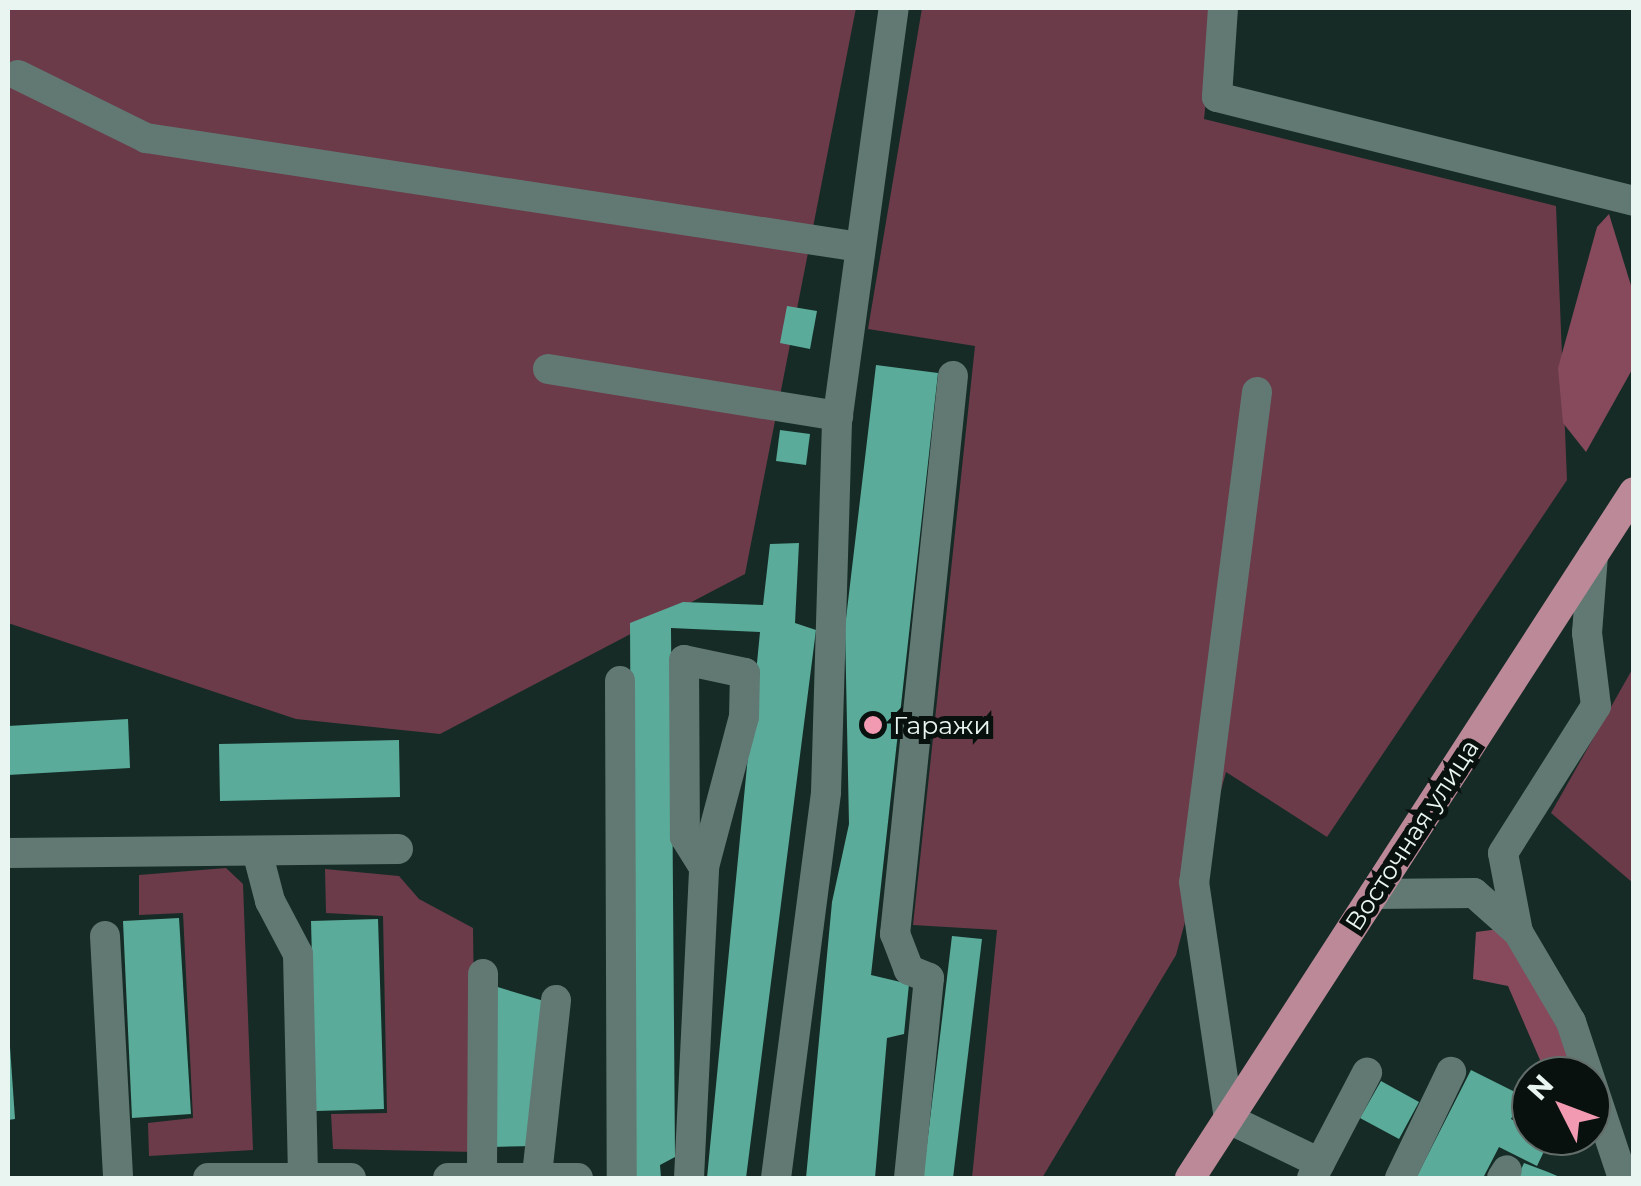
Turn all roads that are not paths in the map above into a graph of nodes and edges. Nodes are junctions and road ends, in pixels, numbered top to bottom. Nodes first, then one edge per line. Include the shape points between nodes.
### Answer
1 (894, 8) edge
2 (1223, 8) edge
3 (18, 75) dead end
4 (1634, 201) edge
5 (860, 247) junction
6 (548, 369) dead end
7 (953, 376) dead end
8 (1258, 392) dead end
9 (838, 416) junction
10 (1634, 492) edge
11 (1593, 555) junction
12 (620, 681) dead end
13 (398, 849) dead end
14 (258, 851) junction
15 (8, 853) edge
16 (704, 866) junction
17 (1374, 894) junction
18 (1518, 932) junction
19 (105, 936) dead end
20 (482, 974) dead end
21 (556, 1000) dead end
22 (1451, 1072) dead end
23 (1366, 1073) dead end
24 (1229, 1119) junction
25 (1316, 1171) edge
26 (302, 1173) junction
27 (482, 1175) junction
28 (537, 1176) junction
29 (118, 1178) edge
30 (208, 1178) edge
31 (351, 1178) edge
32 (448, 1178) edge
33 (578, 1178) edge
34 (622, 1178) edge
35 (689, 1178) edge
36 (776, 1178) edge
37 (909, 1178) edge
38 (1190, 1178) edge
39 (1400, 1178) edge
40 (1622, 1178) edge

1 - 5 lane
2 - 4 lane via 1217,97
3 - 5 lane via 146,138
5 - 9 lane
6 - 9 lane
7 - 37 lane via 895,934 909,970 929,978
8 - 24 lane via 1196,824 1194,882
9 - 36 lane via 826,792
10 - 11 main road, Восточная улица
11 - 17 main road, Восточная улица
11 - 18 lane via 1587,632 1596,706 1504,852
12 - 34 lane
13 - 14 lane
14 - 15 lane
14 - 26 lane via 270,901 298,954
16 - 16 lane via 685,837 684,660 745,674 744,717
16 - 35 lane
17 - 18 lane via 1474,894
17 - 24 main road, Восточная улица
18 - 40 lane via 1572,1022
19 - 29 lane
20 - 27 lane
21 - 28 lane
22 - 39 lane
23 - 25 lane
24 - 25 lane
24 - 38 main road, Восточная улица
26 - 30 lane
26 - 31 lane
27 - 28 lane
27 - 32 lane
28 - 33 lane

